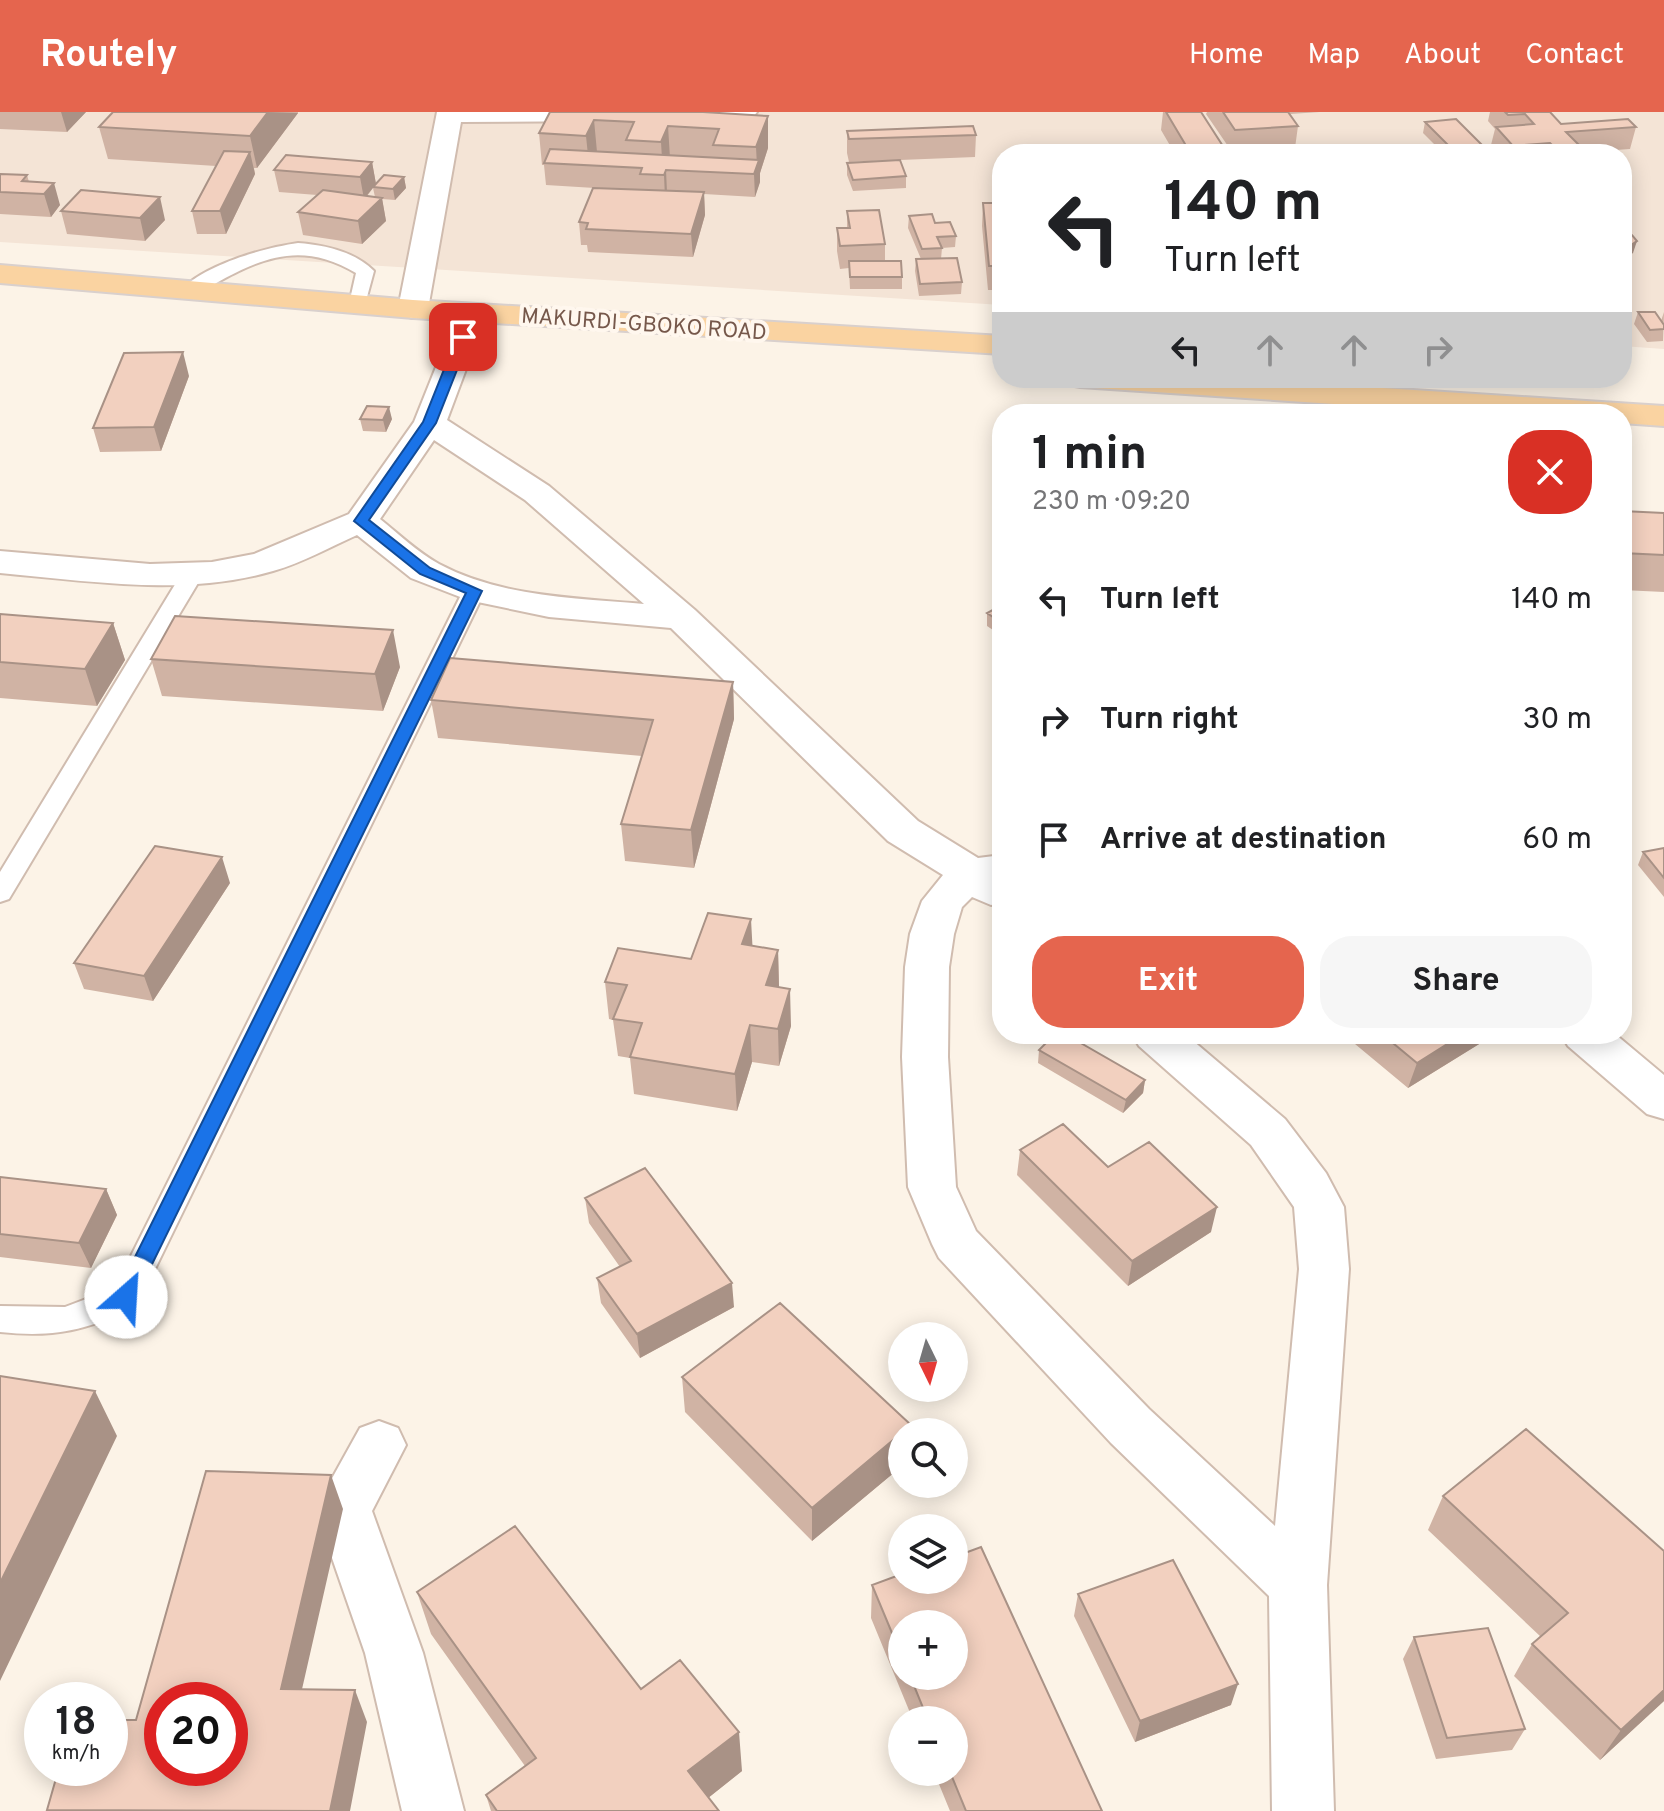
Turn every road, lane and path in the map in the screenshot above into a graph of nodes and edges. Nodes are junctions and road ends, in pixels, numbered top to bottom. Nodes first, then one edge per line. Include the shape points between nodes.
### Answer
1 (744, 112) edge
2 (450, 113) edge
3 (0, 274) edge
4 (189, 291) junction
5 (0, 302) edge
6 (358, 304) junction
7 (413, 309) junction
8 (463, 337) junction
9 (992, 344) edge
10 (992, 372) edge
11 (1632, 386) edge
12 (1234, 388) edge
13 (1664, 388) edge
14 (1480, 404) edge
15 (1632, 414) edge
16 (1664, 416) edge
17 (430, 423) junction
18 (361, 521) junction
19 (0, 562) edge
20 (193, 573) junction
21 (474, 591) junction
22 (682, 618) junction
23 (992, 881) edge
24 (0, 893) edge
25 (1167, 1044) edge
26 (1596, 1044) edge
27 (1664, 1101) edge
28 (0, 1319) edge
29 (379, 1445) dead end
30 (1298, 1585) junction
31 (433, 1811) edge
32 (1303, 1811) edge

1 - 2 street
2 - 7 street
3 - 4 main road, MAKURDI-GBOKO ROAD
4 - 6 main road, MAKURDI-GBOKO ROAD
4 - 6 lane via 245,259 279,249 318,251 348,258 365,271
5 - 8 main road
6 - 7 main road, MAKURDI-GBOKO ROAD
7 - 9 main road, MAKURDI-GBOKO ROAD
8 - 10 main road
8 - 17 street
11 - 13 main road
12 - 14 main road
15 - 16 main road
17 - 18 street
17 - 22 street via 537,493
18 - 20 street via 264,563
18 - 21 street via 425,571
19 - 20 street via 150,575
20 - 24 lane
21 - 22 street
21 - 28 lane via 126,1297 86,1317 40,1324
22 - 23 street via 903,831
23 - 30 street via 943,901 932,934 925,1057 932,1187 957,1244 1130,1426
25 - 30 street via 1268,1132 1319,1207 1324,1269
26 - 27 street
29 - 31 street via 343,1509 394,1653
30 - 32 street

